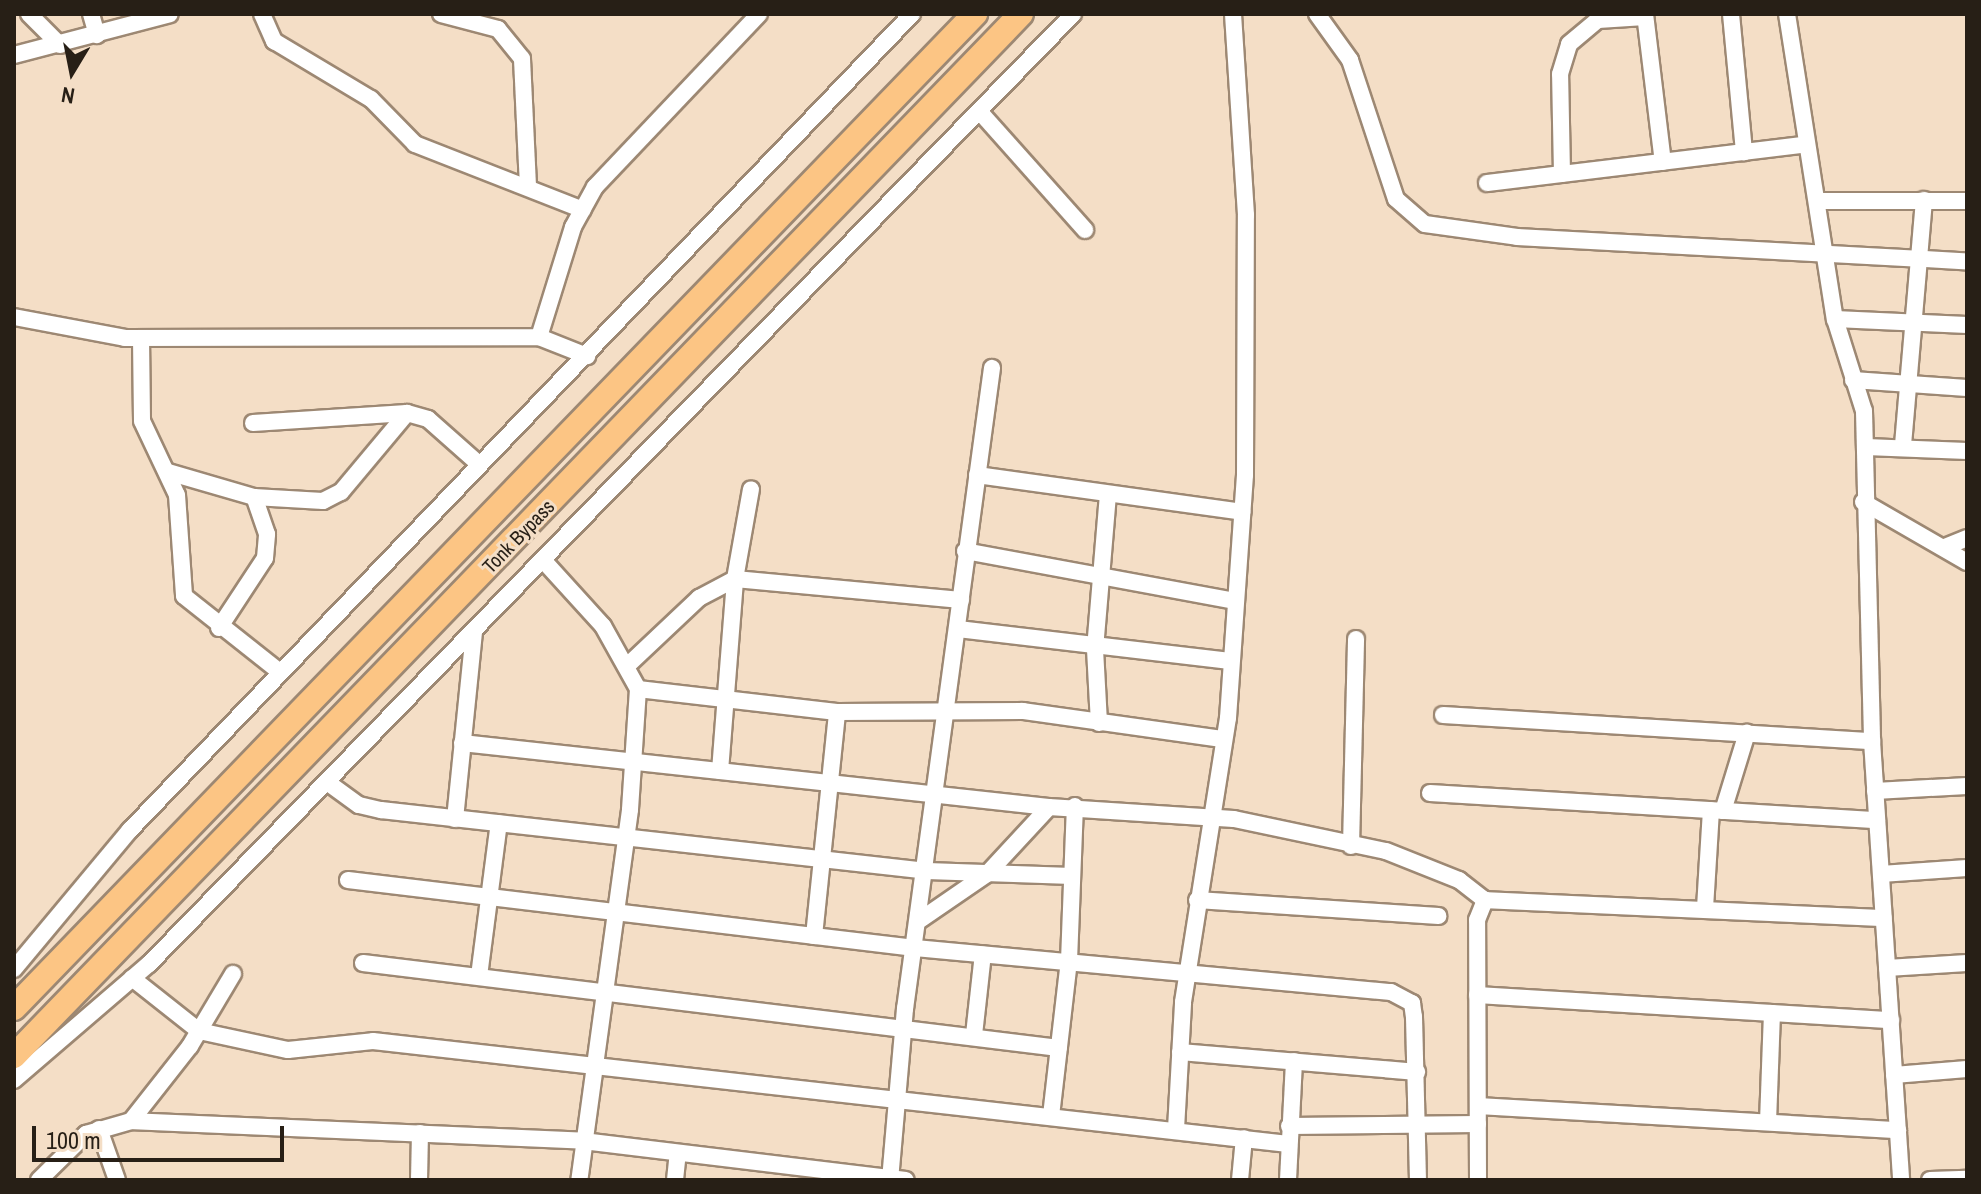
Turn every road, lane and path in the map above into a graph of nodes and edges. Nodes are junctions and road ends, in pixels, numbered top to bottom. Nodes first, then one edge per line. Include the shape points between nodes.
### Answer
1 (29, 14) edge
2 (91, 14) edge
3 (170, 14) edge
4 (262, 14) edge
5 (441, 14) edge
6 (759, 14) edge
7 (912, 14) edge
8 (975, 14) edge
9 (1021, 14) edge
10 (1073, 14) edge
11 (1233, 14) edge
12 (1317, 14) edge
13 (1731, 14) edge
14 (1787, 14) edge
15 (1645, 16) edge
16 (97, 35) junction
17 (60, 45) junction
18 (14, 55) edge
19 (980, 112) junction
20 (1803, 145) junction
21 (1744, 152) junction
22 (1663, 162) junction
23 (1562, 174) junction
24 (1487, 183) dead end
25 (528, 187) junction
26 (1924, 200) junction
27 (1817, 201) junction
28 (1967, 201) edge
29 (583, 210) junction
30 (1085, 230) dead end
31 (1825, 256) junction
32 (1919, 259) junction
33 (1967, 261) edge
34 (14, 317) edge
35 (1835, 319) junction
36 (1914, 321) junction
37 (1967, 325) edge
38 (539, 337) junction
39 (141, 338) junction
40 (587, 356) junction
41 (992, 368) dead end
42 (1853, 380) junction
43 (1909, 384) junction
44 (1967, 388) edge
45 (407, 413) junction
46 (253, 423) dead end
47 (1903, 445) junction
48 (1866, 447) junction
49 (1967, 451) edge
50 (480, 465) junction
51 (168, 472) junction
52 (977, 475) junction
53 (751, 489) dead end
54 (1108, 495) junction
55 (254, 497) junction
56 (1863, 502) junction
57 (1242, 512) junction
58 (1967, 538) edge
59 (1945, 547) junction
60 (965, 551) junction
61 (543, 560) junction
62 (1967, 562) edge
63 (1098, 574) junction
64 (735, 579) junction
65 (961, 600) junction
66 (1234, 601) junction
67 (219, 628) junction
68 (958, 629) junction
69 (474, 631) junction
70 (1356, 639) dead end
71 (1095, 649) junction
72 (1230, 661) junction
73 (628, 665) junction
74 (280, 672) junction
75 (638, 689) junction
76 (724, 699) junction
77 (837, 712) junction
78 (1443, 715) dead end
79 (948, 717) junction
80 (1099, 723) junction
81 (1747, 733) junction
82 (1223, 739) junction
83 (1872, 741) junction
84 (462, 743) junction
85 (633, 762) junction
86 (720, 771) junction
87 (831, 780) junction
88 (327, 782) junction
89 (1967, 786) edge
90 (1875, 791) junction
91 (1430, 793) dead end
92 (938, 795) junction
93 (1075, 806) junction
94 (1049, 807) junction
95 (1717, 810) junction
96 (1211, 816) junction
97 (455, 819) junction
98 (1877, 820) junction
99 (499, 823) junction
100 (626, 837) junction
101 (1351, 846) junction
102 (824, 860) junction
103 (1967, 868) edge
104 (927, 871) junction
105 (987, 874) junction
106 (1881, 874) junction
107 (1072, 876) junction
108 (348, 880) dead end
109 (489, 897) junction
110 (1197, 900) junction
111 (1485, 900) junction
112 (1705, 908) junction
113 (615, 913) junction
114 (1438, 916) dead end
115 (1884, 918) junction
116 (920, 920) junction
117 (814, 936) junction
118 (915, 948) junction
119 (983, 954) junction
120 (1069, 961) junction
121 (16, 962) edge
122 (363, 963) dead end
123 (1967, 963) edge
124 (1887, 968) junction
125 (1187, 971) junction
126 (233, 974) dead end
127 (479, 976) junction
128 (132, 978) junction
129 (603, 990) junction
130 (1477, 995) junction
131 (14, 1008) edge
132 (1772, 1013) junction
133 (1891, 1020) junction
134 (904, 1025) junction
135 (199, 1031) junction
136 (974, 1035) junction
137 (1059, 1048) junction
138 (1180, 1052) junction
139 (14, 1056) edge
140 (1294, 1061) junction
141 (593, 1065) junction
142 (1967, 1069) edge
143 (1417, 1072) junction
144 (1894, 1075) junction
145 (14, 1080) edge
146 (898, 1101) junction
147 (1478, 1106) junction
148 (1051, 1116) junction
149 (131, 1121) junction
150 (1768, 1122) junction
151 (1478, 1124) junction
152 (1289, 1126) junction
153 (1417, 1126) junction
154 (99, 1129) junction
155 (1176, 1129) junction
156 (1898, 1130) junction
157 (420, 1133) junction
158 (1244, 1138) junction
159 (583, 1141) junction
160 (1288, 1144) junction
161 (678, 1153) junction
162 (896, 1179) edge
163 (1967, 1179) edge
164 (39, 1180) edge
165 (117, 1180) edge
166 (419, 1180) edge
167 (579, 1180) edge
168 (675, 1180) edge
169 (1240, 1180) edge
170 (1288, 1180) edge
171 (1418, 1180) edge
172 (1478, 1180) edge
173 (1901, 1180) edge
174 (1930, 1180) edge

1 - 17 street
2 - 16 street
3 - 16 street
4 - 25 street via 274,41 371,99 415,144
5 - 25 street via 498,29 522,59
6 - 29 street via 605,175
7 - 40 street
8 - 131 highway
9 - 139 highway, Tonk Bypass
10 - 19 street
11 - 57 street via 1246,215
12 - 31 street via 1350,60 1396,199 1425,224 1517,237
13 - 21 street
14 - 20 street
15 - 22 street
15 - 23 street via 1598,20 1569,44 1560,74
16 - 17 street
17 - 18 street
19 - 30 street
19 - 61 street
20 - 21 street
20 - 27 street
21 - 22 street
22 - 23 street
23 - 24 street
25 - 29 street
26 - 27 street
26 - 28 street
26 - 32 street
27 - 31 street
29 - 38 street
31 - 32 street
31 - 35 street
32 - 33 street
32 - 36 street
34 - 39 street
35 - 36 street
35 - 42 street
36 - 37 street
36 - 43 street
38 - 39 street
38 - 40 street
39 - 51 street via 142,421
40 - 50 street
41 - 52 street
42 - 43 street
42 - 48 street
43 - 44 street
43 - 47 street
45 - 46 street
45 - 50 street via 428,419
45 - 55 street via 333,497 290,503
47 - 48 street
47 - 49 street
48 - 56 street
50 - 74 street
51 - 55 street
51 - 67 street via 181,523 184,596
52 - 54 street
52 - 60 street
53 - 64 street
54 - 57 street
54 - 63 street
55 - 67 street via 267,534 265,558
56 - 59 street
56 - 83 street
57 - 66 street
58 - 59 street
59 - 62 street
60 - 63 street
60 - 65 street
61 - 69 street
61 - 73 street
63 - 66 street
63 - 71 street
64 - 65 street
64 - 73 street via 699,598
64 - 76 street
65 - 68 street
66 - 72 street
67 - 74 street
68 - 71 street
68 - 79 street
69 - 84 street
69 - 88 street
70 - 101 street
71 - 72 street
71 - 80 street
72 - 82 street
73 - 75 street
74 - 121 street via 130,830
75 - 76 street
75 - 85 street
76 - 77 street
76 - 86 street
77 - 79 street
77 - 87 street
78 - 81 street
79 - 80 street via 1023,711
79 - 92 street
80 - 82 street
81 - 83 street
81 - 95 street
82 - 96 street
83 - 90 street
84 - 85 street
84 - 97 street
85 - 86 street
85 - 100 street
86 - 87 street
87 - 92 street
87 - 102 street
88 - 97 street via 359,805
88 - 128 street
89 - 90 street
90 - 98 street
91 - 95 street
92 - 94 street
92 - 104 street
93 - 94 street
93 - 96 street
93 - 107 street
94 - 105 street
95 - 98 street
95 - 112 street
96 - 101 street
96 - 110 street
97 - 99 street
98 - 106 street
99 - 100 street
99 - 109 street
100 - 102 street
100 - 113 street
101 - 111 street via 1425,865
102 - 104 street
102 - 117 street
103 - 106 street
104 - 105 street
104 - 116 street
105 - 107 street
105 - 116 street
106 - 115 street
107 - 120 street
108 - 109 street
109 - 113 street
109 - 127 street
110 - 114 street
110 - 125 street
111 - 112 street
111 - 130 street via 1477,920
112 - 115 street
113 - 117 street
113 - 129 street
115 - 124 street
116 - 118 street
117 - 118 street
118 - 119 street
118 - 134 street
119 - 120 street
119 - 136 street
120 - 125 street
120 - 137 street
122 - 127 street
123 - 124 street
124 - 133 street
125 - 138 street
125 - 143 street via 1403,995 1414,1017
126 - 135 street
127 - 129 street
128 - 135 street
128 - 145 street
129 - 134 street
129 - 141 street
130 - 132 street
130 - 147 street
132 - 133 street
132 - 150 street
133 - 144 street
134 - 136 street
134 - 146 street
135 - 141 street via 288,1050 373,1041
135 - 149 street
136 - 137 street
137 - 148 street
138 - 140 street
138 - 155 street
140 - 143 street
140 - 152 street
141 - 146 street
141 - 159 street
142 - 144 street
143 - 153 street
144 - 156 street
146 - 148 street
146 - 162 street
147 - 150 street
147 - 151 street
148 - 155 street
149 - 154 street
149 - 157 street
150 - 156 street
151 - 153 street
151 - 172 street
152 - 153 street
152 - 160 street
153 - 171 street
154 - 164 street
154 - 165 street
155 - 158 street
156 - 173 street
157 - 159 street
157 - 166 street
158 - 160 street
158 - 169 street
159 - 161 street
159 - 167 street
160 - 170 street
161 - 162 street
161 - 168 street
163 - 174 street

